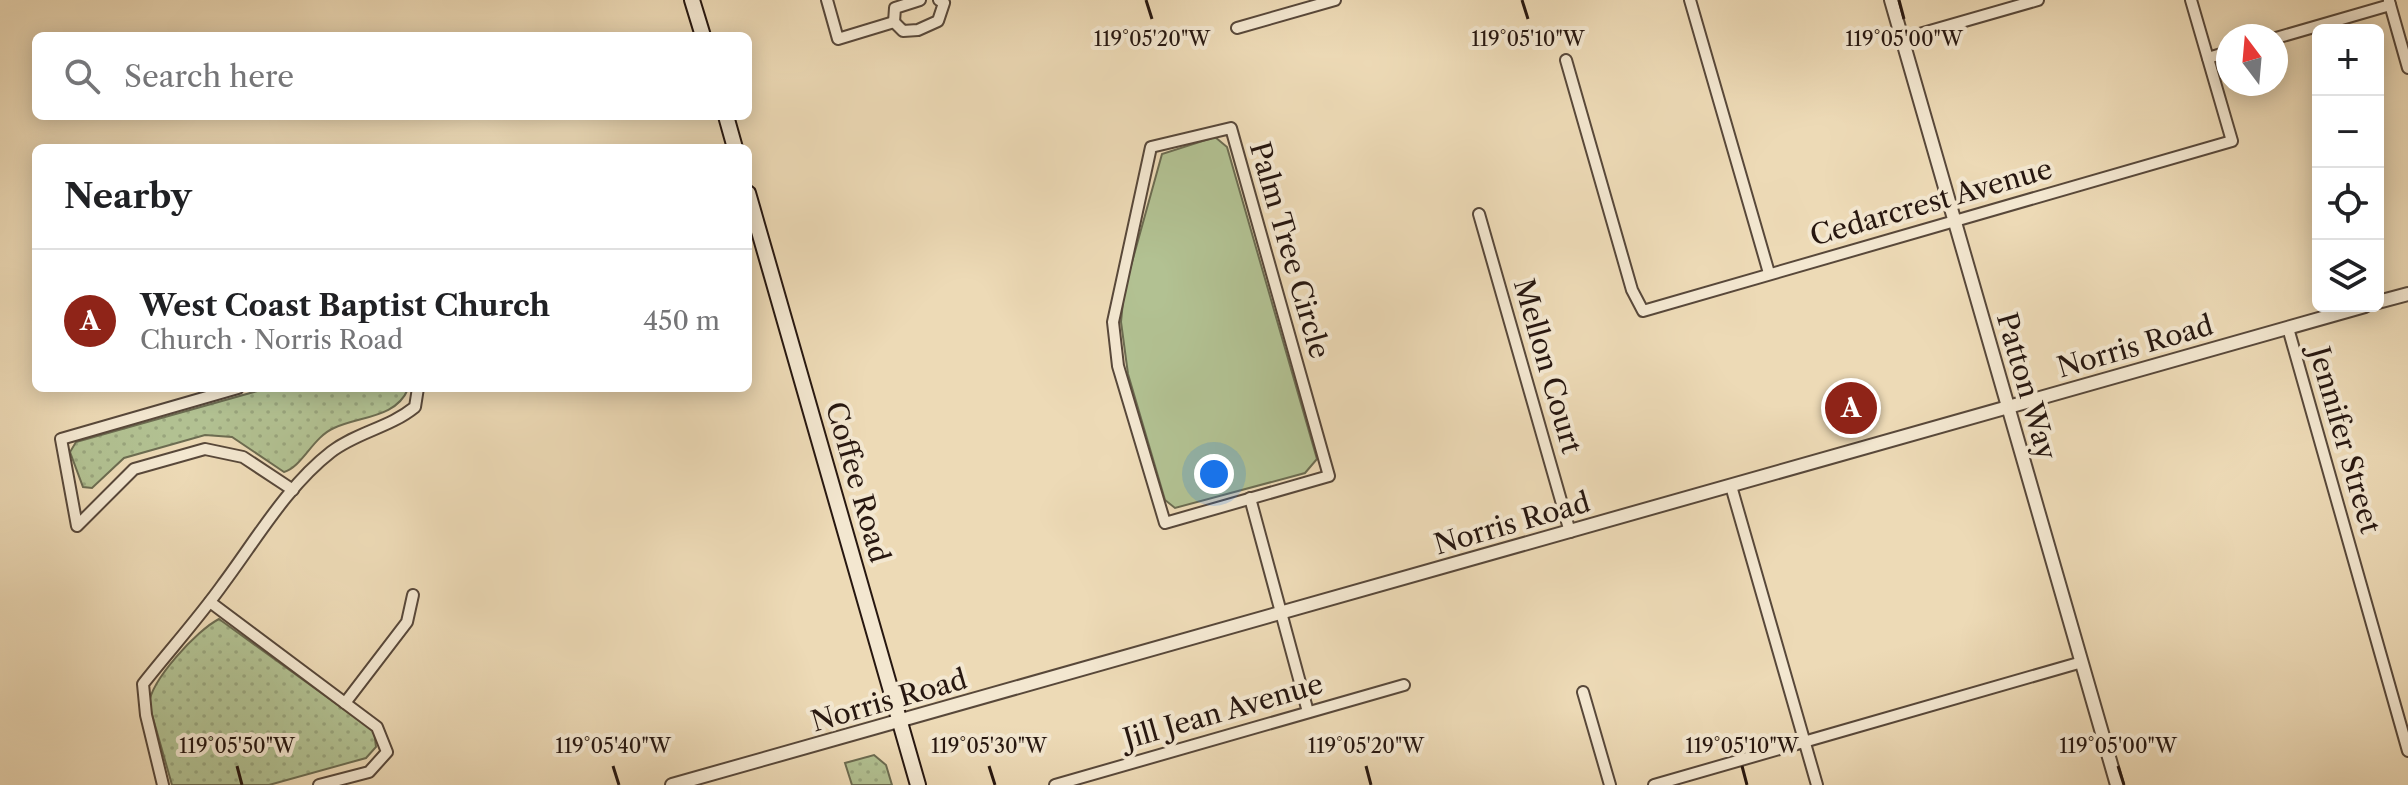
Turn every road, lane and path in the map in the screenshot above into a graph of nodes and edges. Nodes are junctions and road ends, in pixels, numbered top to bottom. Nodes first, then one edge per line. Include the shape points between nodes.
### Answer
1 (692, 0) edge
2 (827, 0) edge
3 (920, 0) edge
4 (939, 0) edge
5 (1335, 0) edge
6 (1690, 0) edge
7 (1891, 0) edge
8 (2038, 0) edge
9 (2191, 0) edge
10 (2389, 3) edge
11 (894, 22) junction
12 (1237, 28) dead end
13 (702, 32) edge
14 (2288, 34) edge
15 (1902, 39) junction
16 (2216, 56) edge
17 (2208, 58) junction
18 (1566, 60) dead end
19 (2408, 68) edge
20 (727, 120) edge
21 (734, 144) edge
22 (752, 207) edge
23 (1479, 214) dead end
24 (1954, 220) junction
25 (1769, 273) junction
26 (2408, 294) edge
27 (2384, 300) edge
28 (2344, 312) edge
29 (2288, 328) junction
30 (224, 392) edge
31 (417, 392) edge
32 (2008, 407) junction
33 (1731, 486) junction
34 (293, 490) junction
35 (1250, 498) junction
36 (1570, 532) junction
37 (413, 595) dead end
38 (210, 602) junction
39 (1280, 614) junction
40 (2082, 662) junction
41 (1404, 685) dead end
42 (1583, 692) dead end
43 (345, 703) junction
44 (1308, 712) junction
45 (900, 722) junction
46 (1804, 742) junction
47 (2408, 751) edge
48 (163, 785) edge
49 (319, 785) edge
50 (672, 785) edge
51 (918, 785) edge
52 (1055, 785) edge
53 (1610, 785) edge
54 (1654, 785) edge
55 (1817, 785) edge
56 (2117, 785) edge

1 - 13 main road
2 - 11 street via 838,39
3 - 11 street via 895,8
4 - 11 street via 944,3 938,21 903,31
5 - 12 street
6 - 25 street
7 - 15 street, Patton Way
8 - 15 street
9 - 17 street
10 - 14 street
10 - 19 street
15 - 24 street, Patton Way
16 - 17 street
17 - 24 street, Cedarcrest Avenue via 2232,141
18 - 25 street, Cedarcrest Avenue via 1632,290 1643,311
20 - 21 main road
22 - 45 main road, Coffee Road
23 - 36 street, Mellon Court
24 - 25 street, Cedarcrest Avenue
24 - 32 street, Patton Way
26 - 27 street
28 - 29 street, Norris Road
29 - 32 street, Norris Road
29 - 47 street, Jennifer Street
30 - 34 street via 61,439 77,526 134,469 205,449 243,457
31 - 34 street via 415,407 394,424 357,434 328,454
32 - 33 street, Norris Road
32 - 40 street, Patton Way
33 - 36 street, Norris Road
33 - 46 street
34 - 38 street
35 - 35 street, Palm Tree Circle via 1165,523 1114,343 1118,298 1151,147 1231,128 1329,476
35 - 39 street
36 - 39 street, Norris Road
37 - 43 street via 407,622
38 - 43 street
38 - 48 street via 143,684
39 - 44 street
39 - 45 street, Norris Road
40 - 46 street
40 - 56 street, Patton Way
41 - 44 street, Jill Jean Avenue
42 - 53 street
43 - 49 street via 377,727 387,752 369,772
44 - 52 street, Jill Jean Avenue
45 - 50 street, Norris Road
45 - 51 main road, Coffee Road
46 - 54 street
46 - 55 street

